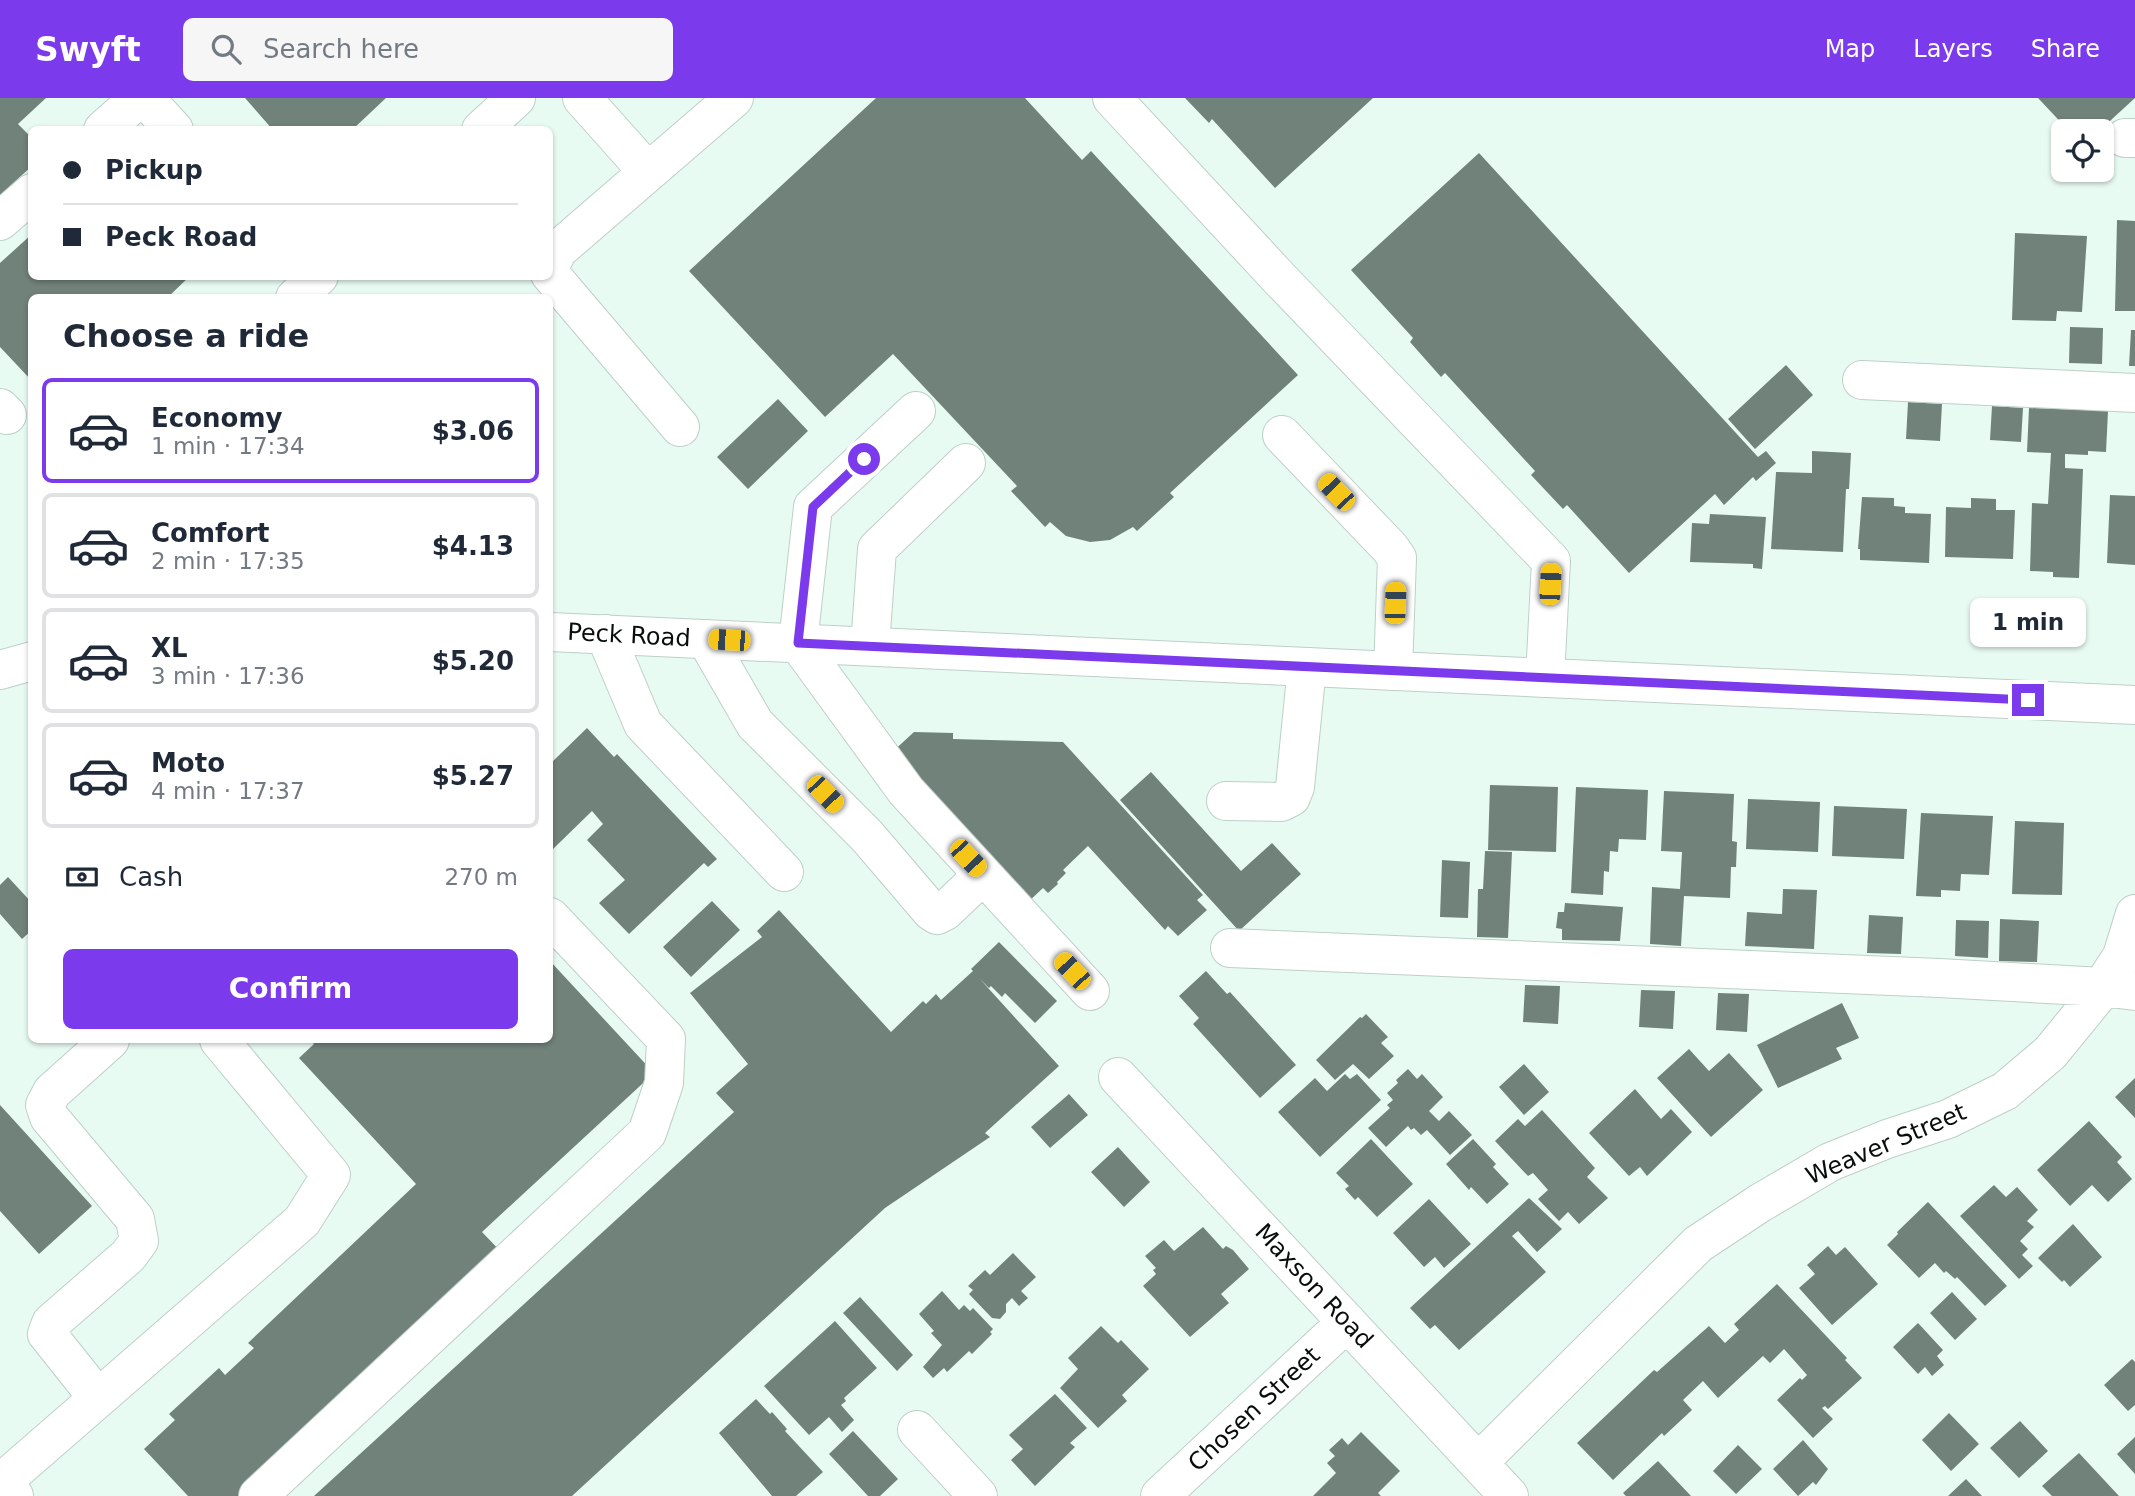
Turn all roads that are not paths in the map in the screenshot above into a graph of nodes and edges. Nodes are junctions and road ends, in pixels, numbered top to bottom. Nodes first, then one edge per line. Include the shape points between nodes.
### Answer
1 (139, 98) edge
2 (146, 98) edge
3 (516, 98) edge
4 (582, 98) edge
5 (734, 98) edge
6 (1112, 98) edge
7 (108, 126) edge
8 (170, 126) edge
9 (485, 126) edge
10 (648, 172) junction
11 (28, 196) edge
12 (0, 221) edge
13 (553, 260) edge
14 (553, 278) edge
15 (1862, 380) dead end
16 (2135, 393) edge
17 (915, 411) dead end
18 (680, 427) dead end
19 (1282, 435) dead end
20 (967, 463) dead end
21 (553, 632) edge
22 (605, 634) junction
23 (706, 639) junction
24 (798, 643) junction
25 (870, 646) junction
26 (28, 662) edge
27 (1307, 667) junction
28 (0, 670) edge
29 (1393, 671) junction
30 (1545, 677) junction
31 (2135, 705) edge
32 (1226, 801) dead end
33 (784, 872) dead end
34 (983, 875) junction
35 (2135, 914) edge
36 (553, 920) edge
37 (1230, 948) dead end
38 (2119, 989) edge
39 (1090, 991) dead end
40 (107, 1043) edge
41 (221, 1043) edge
42 (1118, 1077) dead end
43 (1348, 1322) junction
44 (98, 1398) junction
45 (917, 1430) dead end
46 (1479, 1462) junction
47 (5, 1486) edge
48 (258, 1496) edge
49 (978, 1496) edge
50 (1160, 1496) edge
51 (1508, 1496) edge

1 - 7 street
2 - 8 street
3 - 9 street
4 - 10 street
5 - 10 street
6 - 30 street via 1551,561
10 - 13 street via 558,250
11 - 12 street
14 - 18 street
15 - 16 street
17 - 24 street via 813,507
19 - 29 street via 1396,558
20 - 25 street via 877,549
21 - 22 street, Peck Road
22 - 23 street, Peck Road
22 - 33 street via 643,724
23 - 24 street, Peck Road
23 - 34 street via 755,724 867,836 931,911 937,915 945,911
24 - 25 street, Peck Road
24 - 34 street via 906,791
25 - 27 street, Peck Road
26 - 28 street
27 - 29 street, Peck Road
27 - 32 street via 1291,797 1281,802
29 - 30 street, Peck Road
30 - 31 street, Peck Road
34 - 39 street
35 - 38 street, Weaver Street via 2122,956
36 - 48 street via 666,1039 664,1083 647,1133
37 - 38 street
38 - 46 street, Weaver Street via 2005,1091 1948,1119 1830,1162 1698,1244
40 - 44 street via 52,1092 45,1105 50,1117 135,1219 139,1241 51,1323 47,1334
41 - 44 street via 331,1175 302,1221
42 - 43 street, Maxson Road
43 - 46 street, Maxson Road
43 - 50 street, Chosen Street
44 - 47 street
45 - 49 street
46 - 51 street, Maxson Road

